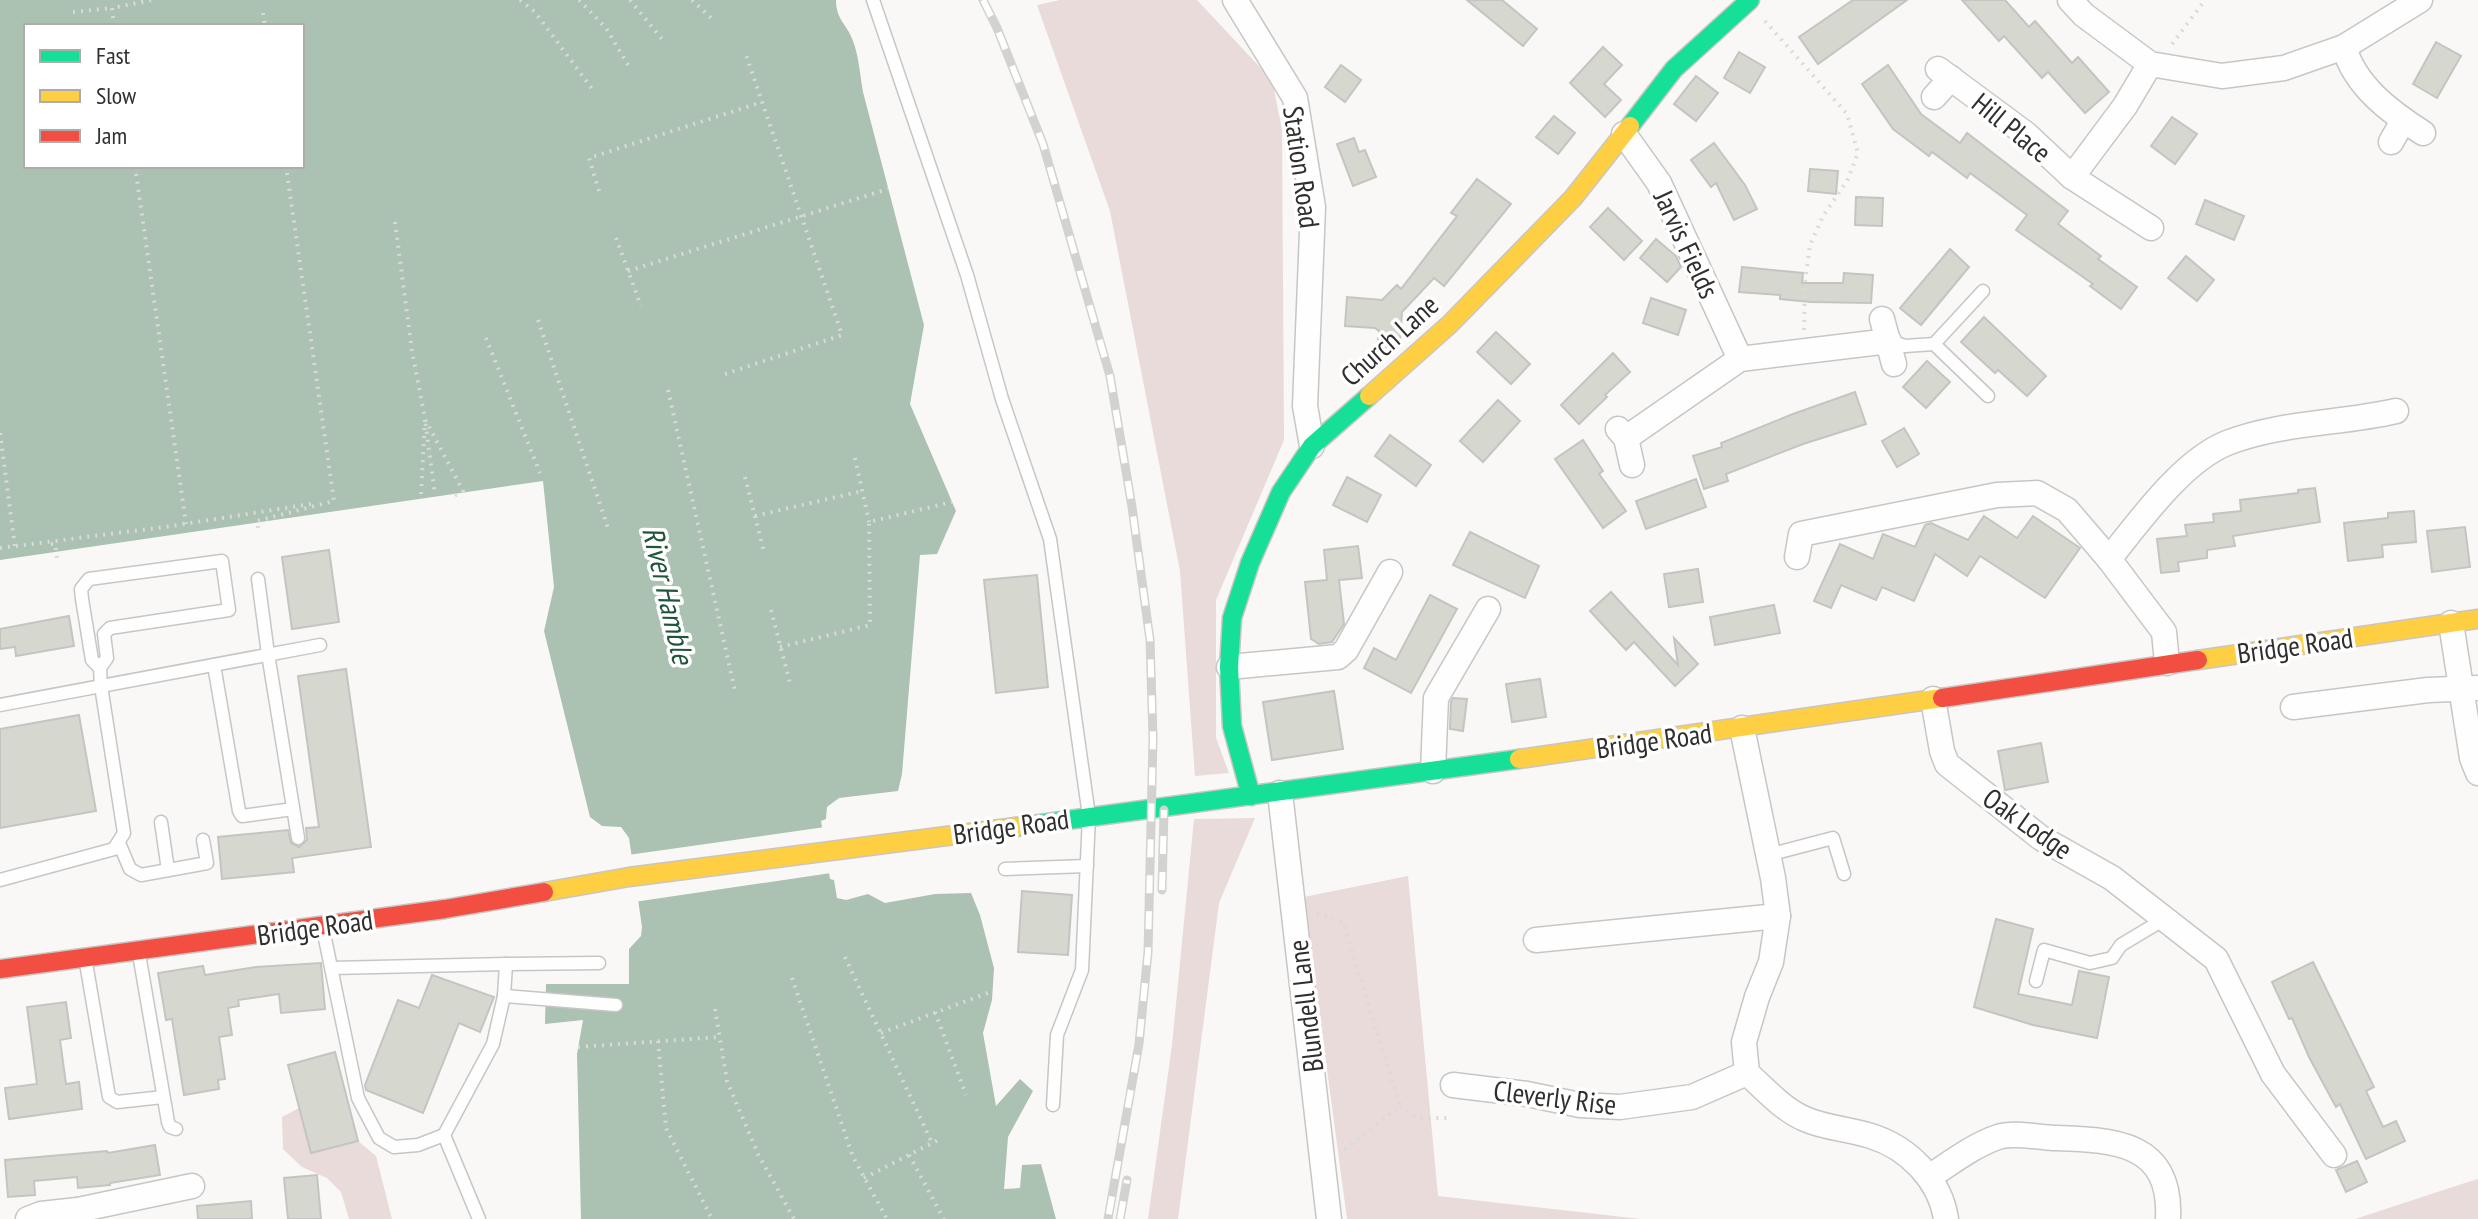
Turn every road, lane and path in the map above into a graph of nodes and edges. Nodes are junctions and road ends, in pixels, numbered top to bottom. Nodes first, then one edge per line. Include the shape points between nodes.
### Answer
1 (152, 0) edge
2 (520, 0) edge
3 (579, 0) edge
4 (630, 0) edge
5 (692, 0) edge
6 (873, 0) edge
7 (1235, 0) edge
8 (1748, 0) edge
9 (2070, 0) edge
10 (2205, 0) edge
11 (2420, 0) edge
12 (112, 8) junction
13 (73, 12) dead end
14 (263, 13) dead end
15 (711, 18) dead end
16 (114, 24) edge
17 (265, 24) edge
18 (665, 43) dead end
19 (2344, 47) junction
20 (745, 52) dead end
21 (2153, 64) junction
22 (628, 65) dead end
23 (593, 90) dead end
24 (1934, 97) dead end
25 (762, 102) junction
26 (1624, 134) junction
27 (2391, 142) dead end
28 (135, 168) edge
29 (286, 168) edge
30 (2072, 177) junction
31 (888, 189) dead end
32 (599, 191) dead end
33 (800, 217) junction
34 (395, 222) dead end
35 (2151, 228) dead end
36 (616, 238) dead end
37 (628, 271) junction
38 (1983, 291) dead end
39 (641, 306) dead end
40 (538, 320) dead end
41 (486, 338) dead end
42 (1888, 342) joint
43 (1934, 344) junction
44 (1804, 351) junction
45 (1740, 359) junction
46 (725, 374) dead end
47 (668, 390) dead end
48 (1988, 396) dead end
49 (2396, 411) dead end
50 (425, 419) junction
51 (0, 433) edge
52 (1312, 446) junction
53 (855, 458) dead end
54 (1632, 465) dead end
55 (540, 473) dead end
56 (745, 477) dead end
57 (862, 491) junction
58 (421, 494) dead end
59 (435, 495) dead end
60 (452, 497) dead end
61 (334, 501) junction
62 (952, 502) dead end
63 (755, 516) junction
64 (869, 522) junction
65 (186, 524) junction
66 (258, 528) dead end
67 (609, 531) dead end
68 (15, 547) junction
69 (0, 548) edge
70 (764, 552) dead end
71 (1797, 557) dead end
72 (57, 558) dead end
73 (2109, 559) junction
74 (1390, 572) dead end
75 (258, 579) dead end
76 (1490, 609) dead end
77 (771, 610) dead end
78 (2478, 619) edge
79 (2451, 623) junction
80 (320, 645) dead end
81 (780, 647) junction
82 (268, 654) junction
83 (2167, 663) junction
84 (214, 665) junction
85 (1229, 667) junction
86 (100, 668) junction
87 (790, 683) dead end
88 (101, 686) junction
89 (2470, 689) edge
90 (735, 691) dead end
91 (1933, 699) junction
92 (0, 705) edge
93 (2293, 707) dead end
94 (1742, 728) junction
95 (1433, 771) junction
96 (2478, 773) edge
97 (1280, 793) junction
98 (1251, 796) junction
99 (293, 809) junction
100 (1089, 816) junction
101 (161, 822) dead end
102 (298, 838) dead end
103 (203, 840) dead end
104 (119, 843) junction
105 (1768, 855) junction
106 (1087, 866) junction
107 (1005, 869) dead end
108 (168, 870) junction
109 (1844, 874) dead end
110 (0, 880) edge
111 (1293, 907) junction
112 (1778, 916) junction
113 (2166, 918) junction
114 (323, 926) junction
115 (1536, 940) dead end
116 (138, 951) junction
117 (845, 957) dead end
118 (86, 958) junction
119 (599, 963) dead end
120 (506, 964) junction
121 (332, 968) junction
122 (0, 969) edge
123 (792, 978) dead end
124 (2036, 981) dead end
125 (993, 991) dead end
126 (504, 996) junction
127 (616, 1005) dead end
128 (715, 1009) dead end
129 (935, 1012) junction
130 (881, 1033) junction
131 (719, 1037) junction
132 (658, 1041) junction
133 (578, 1047) dead end
134 (1747, 1073) junction
135 (1453, 1085) dead end
136 (966, 1095) dead end
137 (163, 1097) junction
138 (1053, 1105) dead end
139 (1400, 1106) junction
140 (1451, 1118) dead end
141 (176, 1129) dead end
142 (444, 1135) junction
143 (940, 1139) dead end
144 (932, 1143) junction
145 (909, 1155) junction
146 (2334, 1155) dead end
147 (1323, 1167) junction
148 (1929, 1177) junction
149 (864, 1178) junction
150 (192, 1186) dead end
151 (79, 1215) edge
152 (28, 1219) edge
153 (479, 1219) edge
154 (712, 1219) edge
155 (794, 1219) edge
156 (887, 1219) edge
157 (944, 1219) edge
158 (1329, 1219) edge
159 (1946, 1219) edge
160 (2168, 1219) edge

1 - 12 path
2 - 23 path via 535,12
3 - 22 path via 606,28
4 - 18 path
5 - 15 path
6 - 100 lane via 1050,539
7 - 52 street, Station Road via 1295,98 1313,207 1305,406
8 - 26 main road, Church Lane via 1674,69
8 - 44 path via 1847,114 1858,153 1810,245
9 - 21 street
10 - 21 path
11 - 19 street
12 - 13 path
12 - 16 path
14 - 17 path
19 - 21 street via 2284,68 2222,76
19 - 27 street via 2350,68 2369,91 2413,127
20 - 25 path
21 - 30 street, Hill Place
24 - 30 street, Hill Place via 1944,73 2026,134
25 - 32 path via 589,158
25 - 33 path
26 - 45 street, Jarvis Fields via 1659,183
26 - 52 main road, Church Lane via 1573,198 1450,324
28 - 65 path
29 - 61 path
30 - 35 street, Hill Place via 2135,204
31 - 33 path
33 - 37 path
33 - 46 path via 842,335
34 - 50 path
36 - 37 path
37 - 39 path
38 - 43 lane
40 - 67 path
41 - 55 path
42 - 43 lane
42 - 44 street
43 - 48 lane
44 - 45 street
45 - 54 street via 1622,434
47 - 90 path
49 - 73 street via 2375,427 2260,433 2224,444 2184,472
50 - 58 path
50 - 59 path
50 - 60 path via 463,491
51 - 68 path
52 - 85 main road, Church Lane via 1281,492 1250,563 1232,618
53 - 57 path
56 - 63 path
57 - 63 path
57 - 64 path
61 - 65 path
61 - 66 path via 257,521
62 - 64 path
63 - 70 path
64 - 81 path via 870,625
65 - 68 path
68 - 69 path
68 - 72 path via 55,544
71 - 73 street via 1801,534 1992,486 2037,493 2067,510
73 - 83 street via 2164,632
74 - 85 street via 1338,657
75 - 82 lane
76 - 95 street via 1436,698
77 - 81 path
78 - 79 main road, Bridge Road
79 - 83 main road, Bridge Road
79 - 89 street
80 - 82 lane
81 - 87 path
82 - 84 lane
82 - 99 lane
83 - 91 main road, Bridge Road
84 - 88 lane
84 - 99 lane via 239,811 250,817
85 - 98 main road, Church Lane via 1232,726
86 - 86 lane via 92,660 82,599 81,589 89,579 222,561 229,610 105,630 107,658
86 - 88 lane
88 - 92 lane
88 - 104 lane via 124,833
89 - 93 street
89 - 96 street via 2472,758
91 - 94 main road, Bridge Road
91 - 113 street, Oak Lodge via 1947,764 2041,838 2112,878
94 - 95 main road, Bridge Road
94 - 105 street
95 - 97 main road, Bridge Road
97 - 98 main road, Bridge Road
97 - 111 street, Blundell Lane
98 - 100 main road, Bridge Road
99 - 102 lane
100 - 106 lane
100 - 114 main road, Bridge Road via 629,877
101 - 108 lane
103 - 108 lane via 207,863
104 - 108 lane via 130,869 141,875
104 - 110 lane via 108,852
105 - 109 lane via 1833,838
105 - 112 street
106 - 107 lane
106 - 138 lane via 1082,970 1057,1035
111 - 139 path via 1343,922
111 - 147 street, Blundell Lane
112 - 115 street
112 - 134 street via 1771,962 1744,1042
113 - 124 lane via 2121,945 2112,958 2090,963 2044,950
113 - 146 street, Oak Lodge via 2216,959 2273,1074
114 - 116 main road, Bridge Road
114 - 121 lane
116 - 118 main road, Bridge Road
116 - 137 lane
117 - 130 path
118 - 122 main road, Bridge Road
118 - 137 lane via 109,1097 117,1102
119 - 120 lane
120 - 121 lane
120 - 126 lane
121 - 142 lane via 358,1098 379,1138 394,1147
123 - 149 path
125 - 129 path
126 - 127 lane
126 - 142 lane via 493,1044
128 - 131 path
129 - 130 path
129 - 136 path
130 - 144 path
131 - 132 path
131 - 155 path via 727,1081
132 - 133 path
132 - 154 path via 666,1128
134 - 135 street, Cleverly Rise via 1692,1097 1620,1107
134 - 148 street via 1786,1109 1806,1120 1874,1137 1909,1156
137 - 141 lane via 170,1127
139 - 140 path via 1418,1118
139 - 147 path
142 - 153 lane
143 - 144 path
144 - 145 path
145 - 149 path
145 - 157 path
147 - 158 street, Blundell Lane
148 - 159 street
148 - 160 street via 2002,1136 2120,1143 2142,1152 2159,1173 2169,1196
149 - 156 path
150 - 151 street
151 - 152 street

